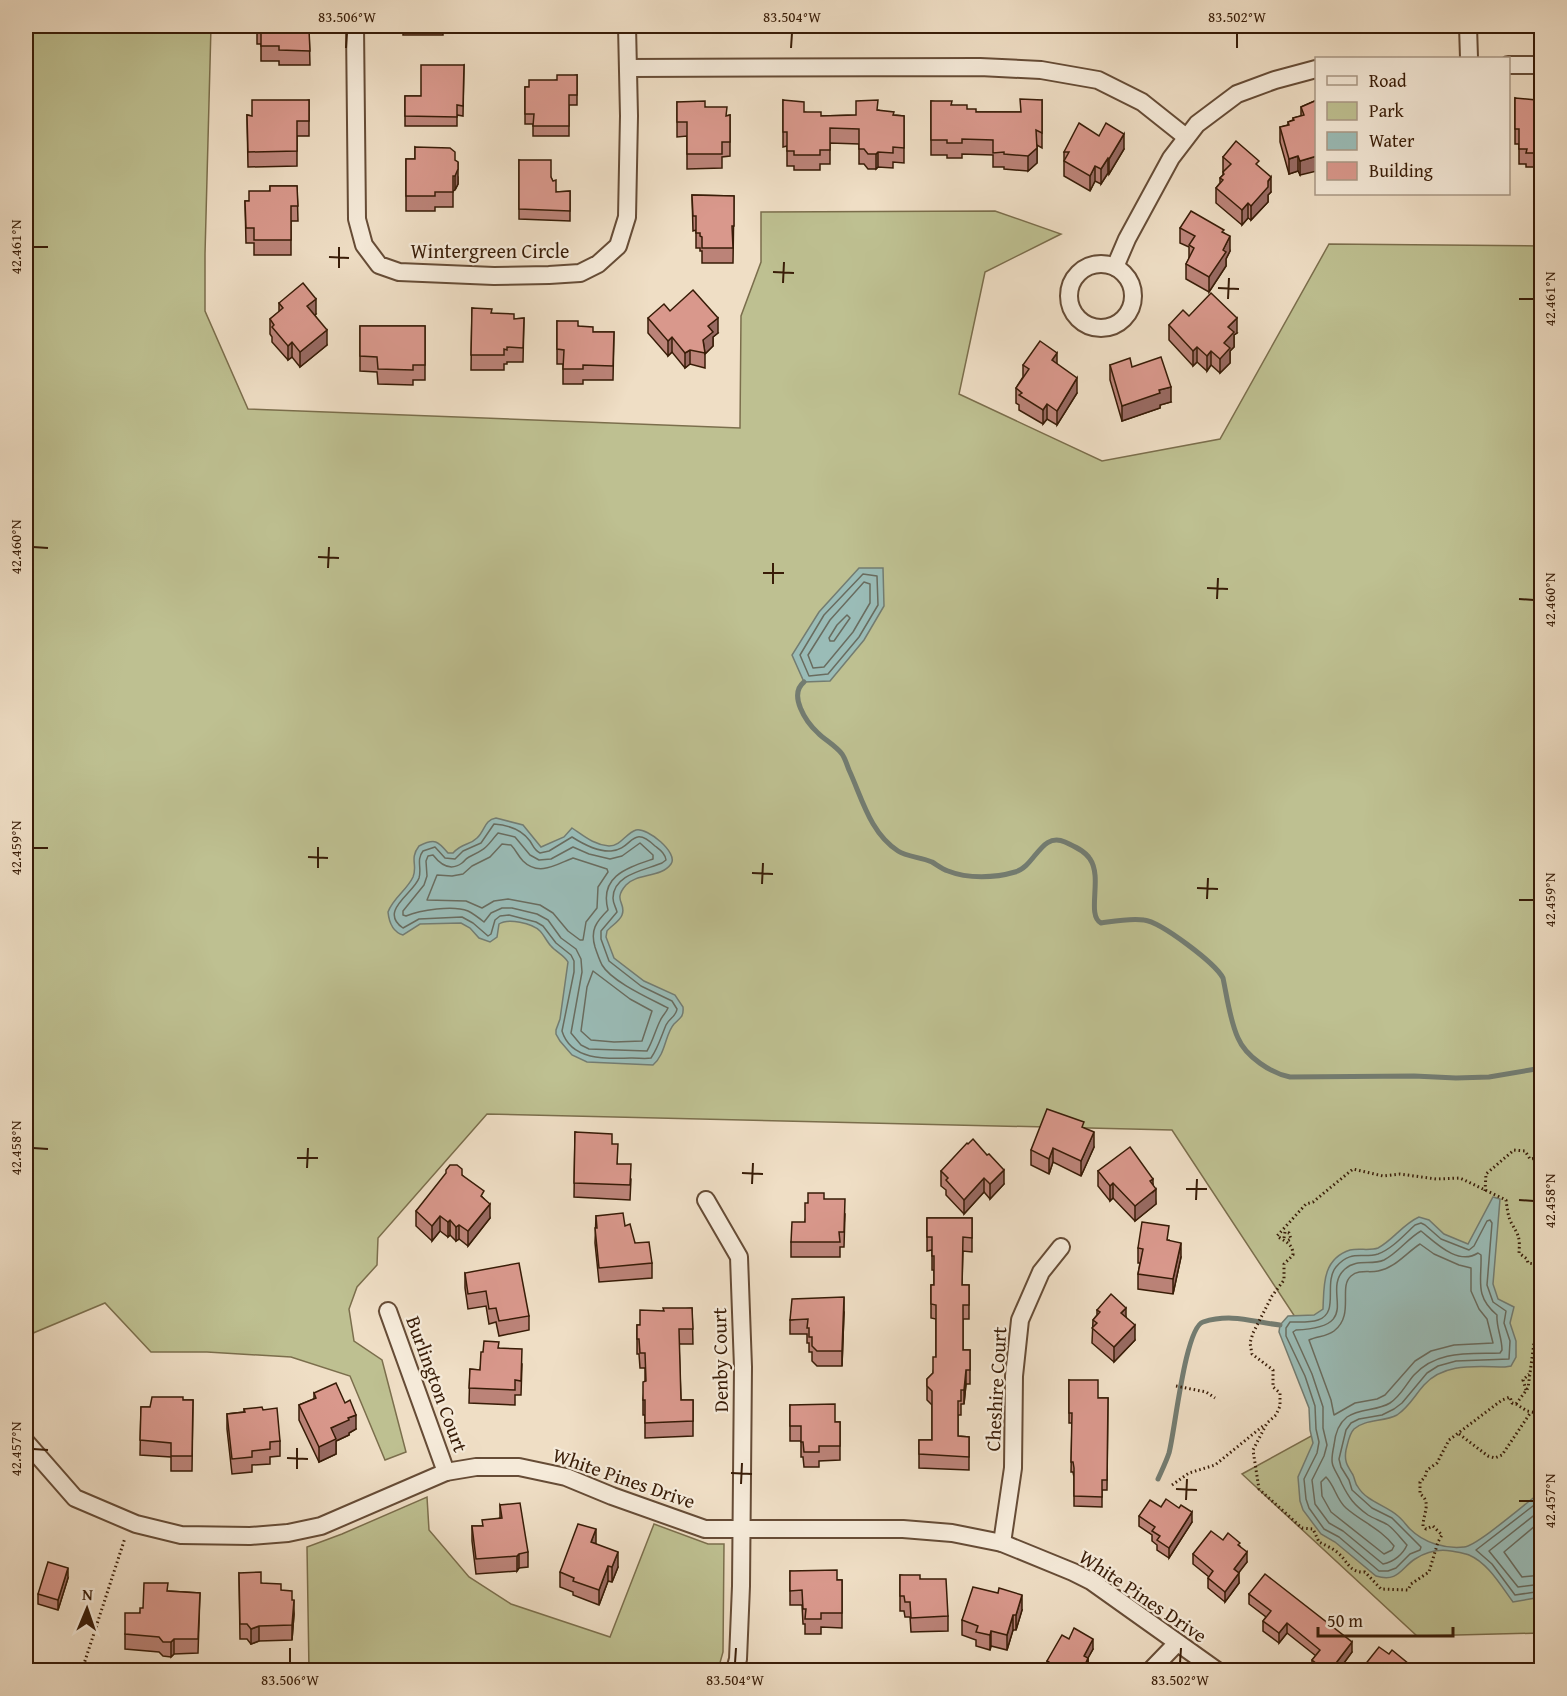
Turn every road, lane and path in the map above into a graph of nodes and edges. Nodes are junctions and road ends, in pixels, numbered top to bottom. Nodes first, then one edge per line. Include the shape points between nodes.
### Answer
1 (355, 26) edge
2 (627, 26) edge
3 (1468, 26) edge
4 (1469, 57) edge
5 (1510, 65) edge
6 (1542, 65) edge
7 (628, 68) junction
8 (1315, 70) edge
9 (1186, 137) junction
10 (1115, 267) dead end
11 (1542, 1157) edge
12 (1485, 1191) junction
13 (706, 1200) dead end
14 (1061, 1247) dead end
15 (1542, 1307) edge
16 (388, 1311) dead end
17 (1542, 1338) edge
18 (1176, 1386) dead end
19 (1215, 1398) dead end
20 (1516, 1404) junction
21 (1531, 1412) junction
22 (1542, 1414) edge
23 (1267, 1423) junction
24 (1459, 1434) junction
25 (26, 1442) edge
26 (446, 1472) junction
27 (1172, 1485) dead end
28 (131, 1522) junction
29 (742, 1528) junction
30 (1002, 1543) junction
31 (1177, 1643) junction
32 (82, 1671) edge
33 (735, 1671) edge
34 (1151, 1671) edge
35 (1216, 1671) edge

1 - 7 street, Wintergreen Circle via 357,219 364,245 379,265 399,272 549,275 580,273 598,264 618,246 627,217
2 - 7 street, Wintergreen Circle
3 - 4 street
5 - 6 street
7 - 9 street via 1041,70 1098,80 1142,102
8 - 9 street via 1237,94
9 - 10 street via 1171,158
11 - 12 path via 1530,1159 1525,1151 1514,1150 1486,1174
12 - 15 path via 1506,1200 1512,1225 1517,1228 1519,1253 1541,1270 1538,1279
12 - 23 path via 1461,1178 1383,1176 1353,1169 1306,1204 1277,1236 1285,1240 1293,1255 1284,1264 1284,1280 1250,1343 1252,1354 1273,1370 1273,1387 1280,1393 1280,1406
13 - 29 street, Denby Court via 739,1257
14 - 30 street, Cheshire Court via 1041,1272 1020,1320 1014,1376 1013,1468
16 - 26 street, Burlington Court
17 - 20 path via 1533,1343 1528,1388
18 - 19 path via 1206,1392
20 - 21 path
20 - 24 path via 1510,1397 1502,1400
21 - 22 path
21 - 24 path via 1502,1455 1495,1458
23 - 24 path via 1253,1450 1259,1489 1302,1528 1313,1529 1319,1542 1336,1550 1348,1567 1365,1572 1381,1589 1408,1590 1429,1572 1442,1535 1433,1526 1423,1526 1427,1502 1420,1494 1420,1482 1449,1440
23 - 27 path via 1215,1465 1189,1473
25 - 28 street, White Pines Drive via 75,1498
26 - 28 street, White Pines Drive via 321,1526 288,1533 181,1535
26 - 29 street, White Pines Drive via 519,1467 566,1477 705,1529
28 - 32 path
29 - 30 street, White Pines Drive via 903,1529
29 - 33 street, Denby Court
30 - 31 street, White Pines Drive via 1091,1581
31 - 34 street
31 - 35 street, White Pines Drive

